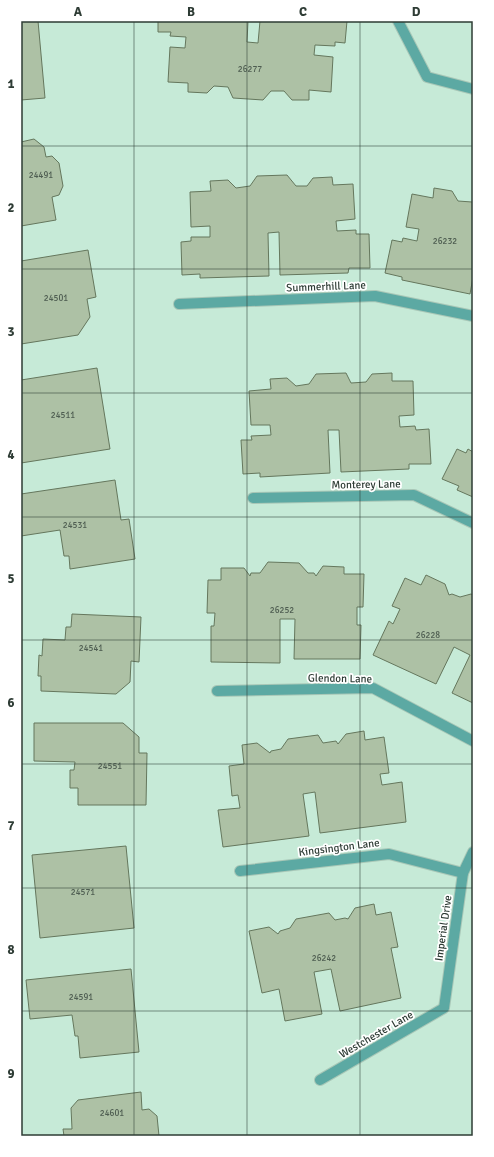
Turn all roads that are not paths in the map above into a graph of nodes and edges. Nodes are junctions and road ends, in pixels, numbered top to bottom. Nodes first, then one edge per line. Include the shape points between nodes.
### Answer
1 (398, 21) edge
2 (473, 89) edge
3 (179, 304) dead end
4 (473, 316) edge
5 (253, 498) dead end
6 (473, 523) edge
7 (217, 691) dead end
8 (473, 741) edge
9 (473, 852) edge
10 (240, 871) dead end
11 (463, 873) junction
12 (444, 1008) joint
13 (320, 1080) dead end

1 - 2 street via 426,77
3 - 4 street, Summerhill Lane via 374,296
5 - 6 street, Monterey Lane via 414,495
7 - 8 street, Glendon Lane via 373,688
9 - 11 street, Imperial Drive
10 - 11 street, Kingsington Lane via 389,854
11 - 12 street, Imperial Drive
12 - 13 street, Westchester Lane

